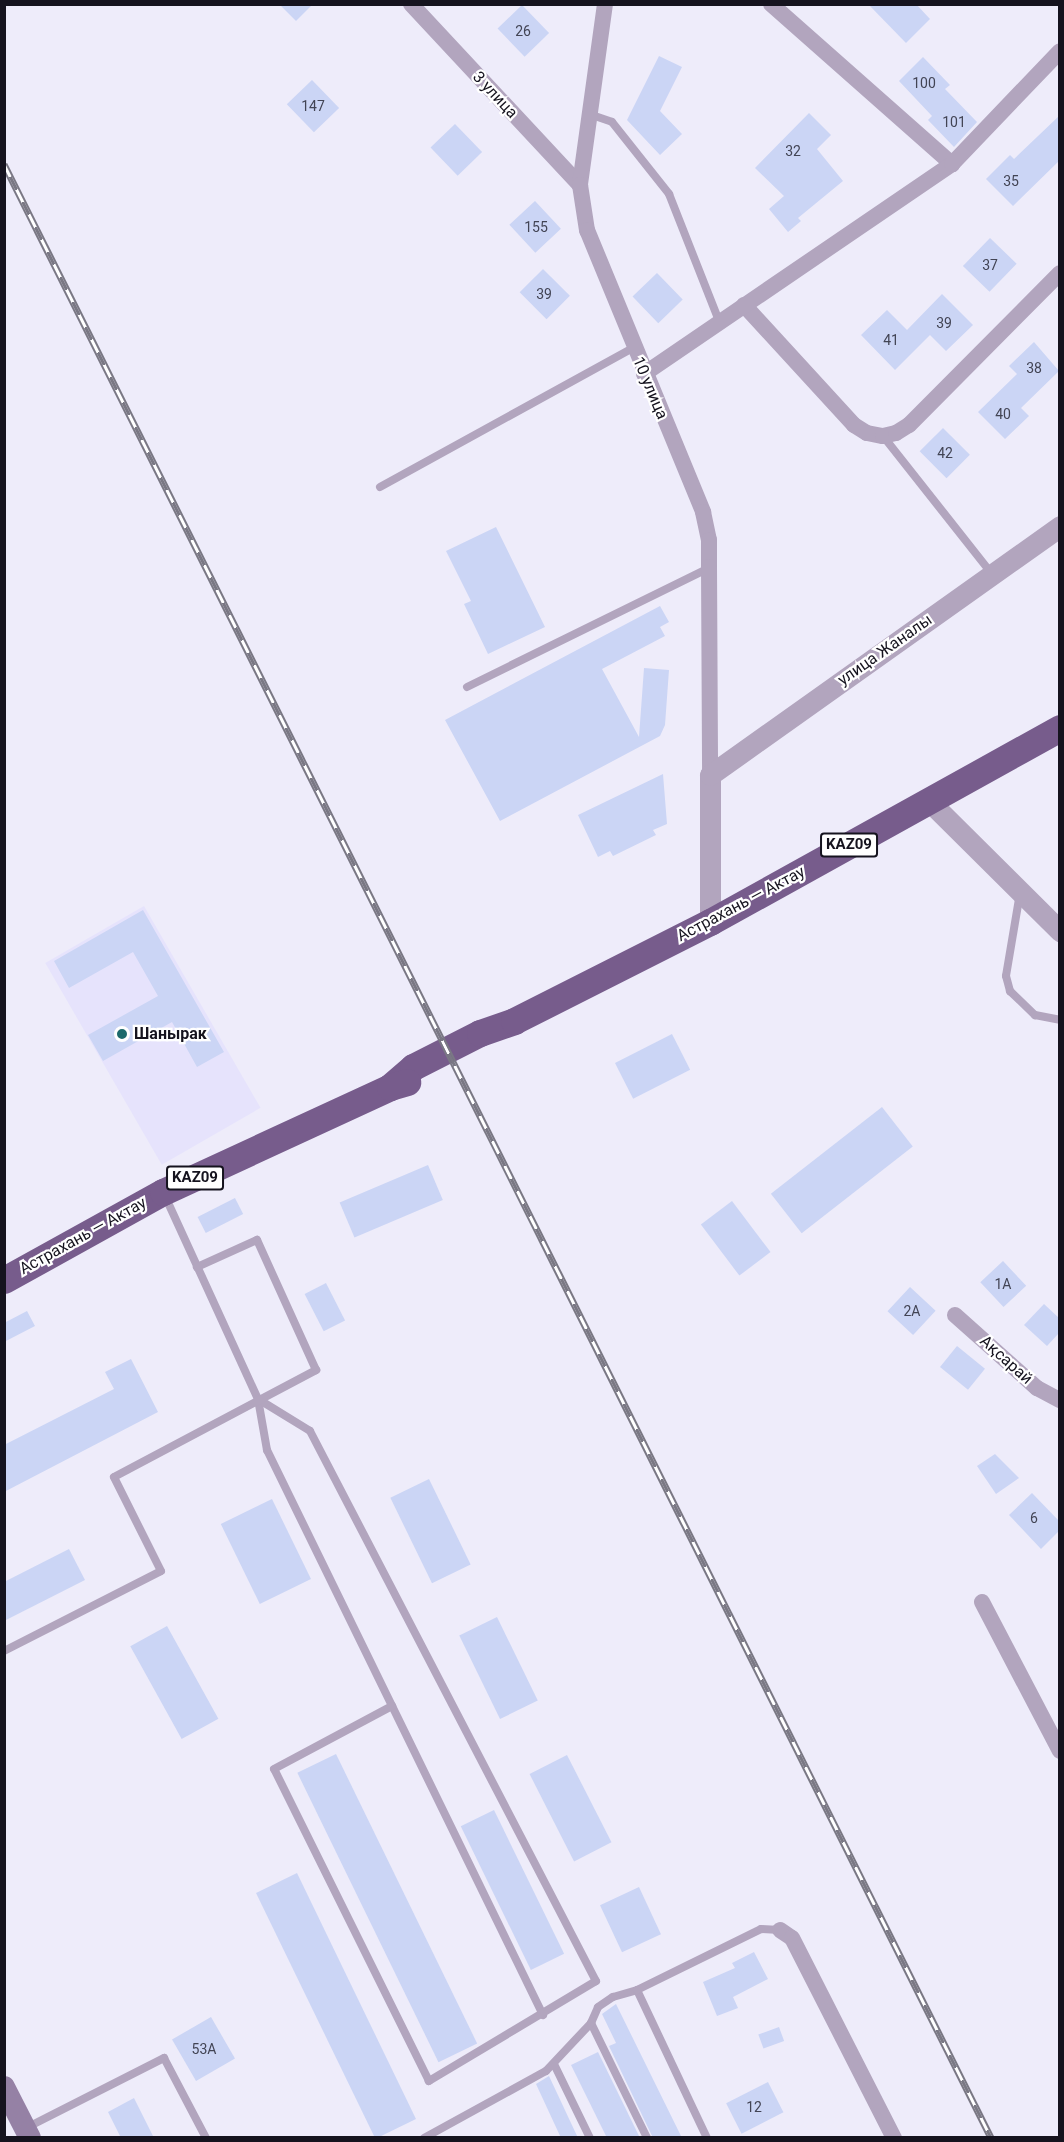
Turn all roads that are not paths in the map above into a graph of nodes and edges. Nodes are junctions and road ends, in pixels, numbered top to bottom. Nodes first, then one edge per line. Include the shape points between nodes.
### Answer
1 (411, 4) edge
2 (605, 4) edge
3 (771, 4) edge
4 (1059, 51) edge
5 (589, 114) junction
6 (952, 164) junction
7 (580, 185) junction
8 (1059, 273) edge
9 (744, 305) junction
10 (719, 321) junction
11 (633, 348) junction
12 (644, 374) junction
13 (883, 436) junction
14 (380, 487) dead end
15 (1059, 526) edge
16 (710, 567) junction
17 (992, 574) junction
18 (467, 687) dead end
19 (1059, 728) edge
20 (710, 775) junction
21 (929, 801) junction
22 (1020, 890) junction
23 (711, 922) junction
24 (1059, 931) edge
25 (1059, 1020) edge
26 (163, 1192) junction
27 (197, 1267) junction
28 (4, 1280) edge
29 (955, 1315) dead end
30 (1058, 1396) edge
31 (258, 1399) junction
32 (982, 1602) dead end
33 (4, 1651) edge
34 (392, 1706) junction
35 (1059, 1751) edge
36 (780, 1930) joint
37 (637, 1990) junction
38 (543, 2015) junction
39 (591, 2024) junction
40 (554, 2064) junction
41 (4, 2087) edge
42 (27, 2133) edge
43 (206, 2138) edge
44 (424, 2138) edge
45 (590, 2138) edge
46 (647, 2138) edge
47 (707, 2138) edge
48 (894, 2138) edge

1 - 7 street, 3 улица
2 - 5 street, 10 улица
3 - 6 street
4 - 6 street
5 - 7 street, 10 улица
5 - 10 lane via 612,122 669,194
6 - 9 street
7 - 11 street, 10 улица via 587,230
8 - 13 street via 909,425
9 - 10 street
9 - 13 street via 854,425
10 - 12 street
11 - 12 street, 10 улица
11 - 14 lane
12 - 16 street, 10 улица via 703,512
13 - 17 lane
15 - 17 street, улица Жаналы
16 - 18 lane
16 - 20 street, 10 улица
17 - 20 street, улица Жаналы
19 - 21 highway, Астрахань — Актау / KAZ09
20 - 23 street
21 - 22 street
21 - 23 highway, Астрахань — Актау / KAZ09
22 - 24 street
22 - 25 lane via 1006,976 1010,991 1035,1015
23 - 26 highway, Астрахань — Актау / KAZ09 via 514,1021 455,1062 390,1087
26 - 27 lane
26 - 28 highway, Астрахань — Актау / KAZ09
27 - 31 lane
27 - 31 lane via 258,1240 316,1370
29 - 30 street, Ақсарай via 1037,1388
31 - 33 lane via 114,1477 161,1571
31 - 34 lane via 267,1450
31 - 38 lane via 309,1431 596,1981
32 - 35 street
34 - 38 lane
34 - 38 lane via 274,1769 279,1780 429,2081
36 - 37 lane via 761,1929
36 - 48 street via 792,1938
37 - 39 lane via 613,1997 598,2007
37 - 47 lane
39 - 40 lane
39 - 46 lane
40 - 44 lane
40 - 45 lane
41 - 42 main road
42 - 43 lane via 164,2058

